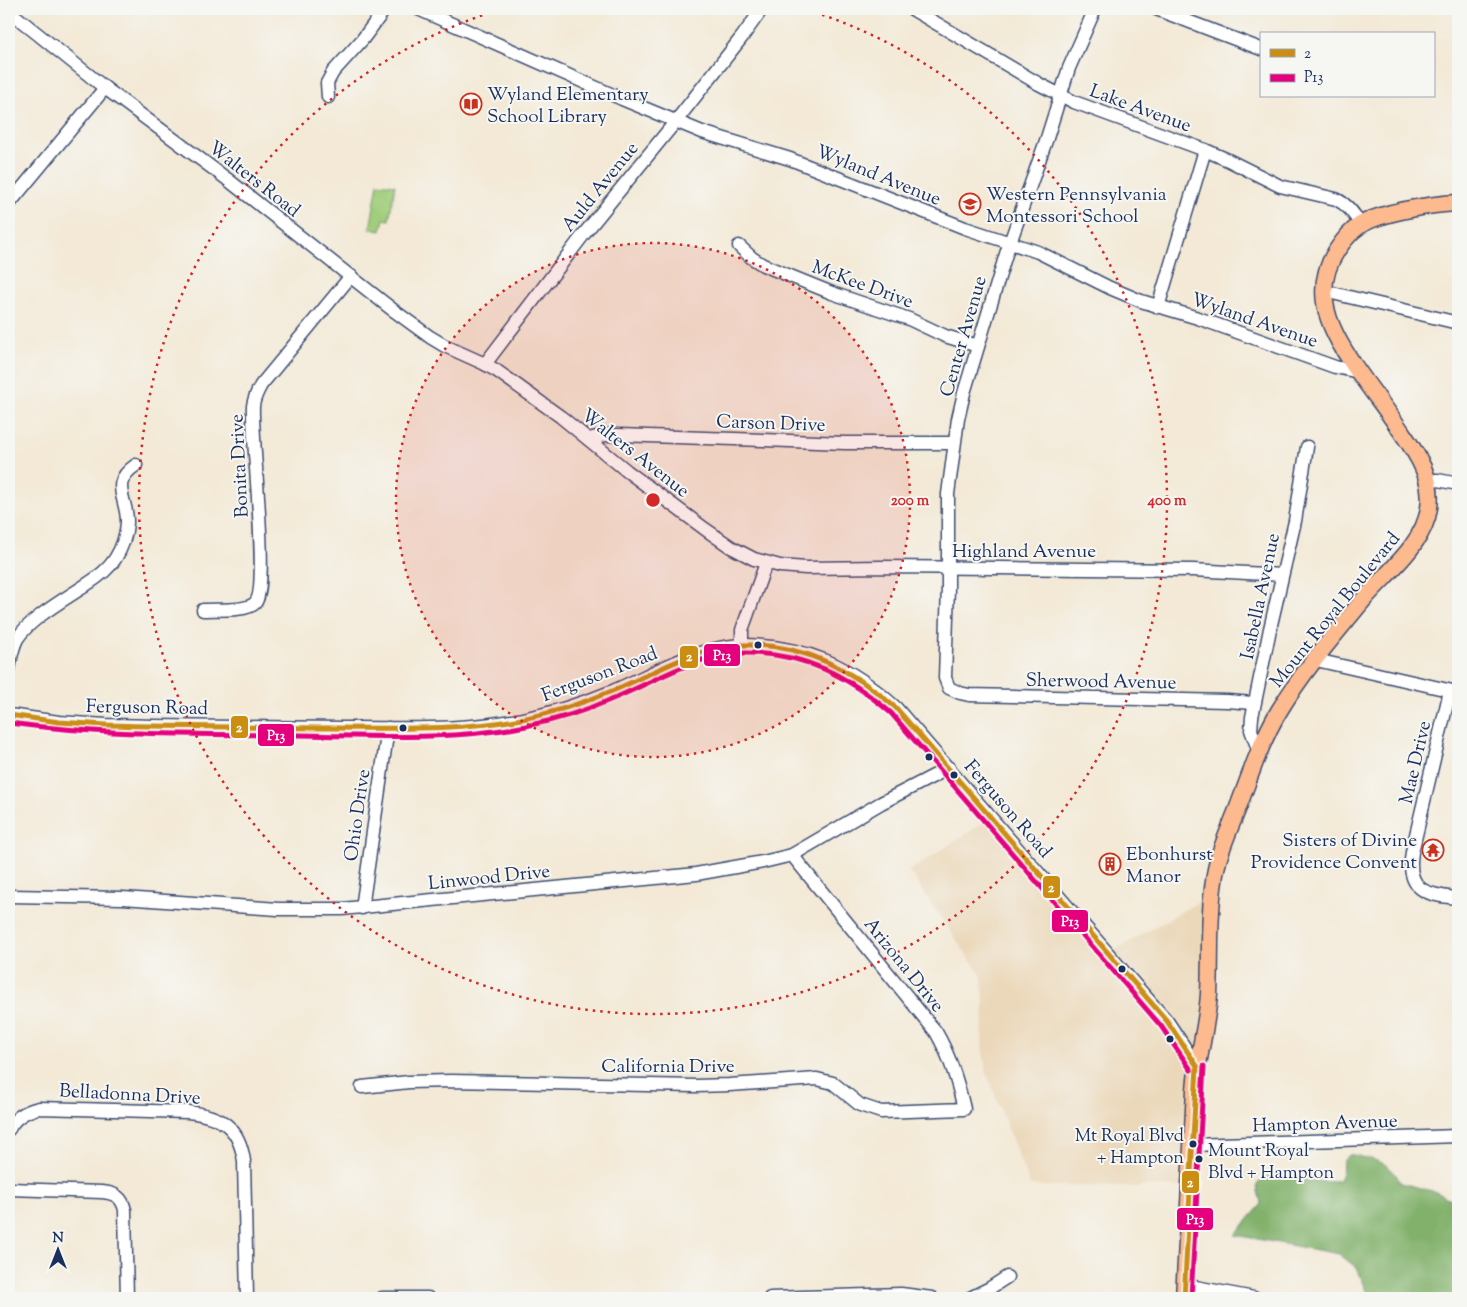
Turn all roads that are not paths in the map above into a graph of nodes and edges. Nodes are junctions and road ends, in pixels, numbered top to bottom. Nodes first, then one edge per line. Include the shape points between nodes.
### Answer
1 (385, 9) edge
2 (418, 9) edge
3 (762, 9) edge
4 (912, 9) edge
5 (1095, 9) edge
6 (1156, 9) edge
7 (9, 11) edge
8 (1260, 48) edge
9 (105, 88) junction
10 (1060, 95) junction
11 (328, 97) dead end
12 (676, 122) junction
13 (1205, 150) junction
14 (1458, 203) edge
15 (9, 204) edge
16 (1360, 225) junction
17 (1010, 243) junction
18 (739, 246) dead end
19 (351, 276) junction
20 (1324, 290) junction
21 (1158, 307) junction
22 (1458, 323) edge
23 (978, 346) junction
24 (485, 364) junction
25 (1359, 372) junction
26 (588, 439) junction
27 (954, 443) junction
28 (1308, 447) dead end
29 (136, 465) dead end
30 (1428, 480) junction
31 (1458, 484) edge
32 (766, 563) junction
33 (948, 569) junction
34 (1282, 575) junction
35 (203, 610) dead end
36 (742, 645) junction
37 (1316, 660) junction
38 (9, 669) edge
39 (949, 688) joint
40 (1454, 692) edge
41 (1254, 704) junction
42 (9, 715) edge
43 (388, 728) junction
44 (1259, 752) junction
45 (949, 768) junction
46 (792, 855) junction
47 (9, 896) edge
48 (1458, 898) edge
49 (362, 908) junction
50 (1197, 1066) junction
51 (362, 1087) dead end
52 (964, 1109) joint
53 (9, 1128) edge
54 (1458, 1136) edge
55 (1193, 1145) junction
56 (9, 1189) edge
57 (1007, 1277) dead end
58 (1185, 1292) edge
59 (127, 1298) edge
60 (247, 1298) edge
61 (382, 1298) edge
62 (428, 1298) edge
63 (770, 1298) edge
64 (932, 1298) edge
65 (970, 1298) edge
66 (1254, 1298) edge

1 - 11 street via 333,72 327,83
2 - 12 street, Wyland Avenue
3 - 12 street, Auld Avenue
4 - 10 street, Lake Avenue
5 - 10 street, Center Avenue
6 - 8 street
7 - 9 street, Walters Road
9 - 15 street
9 - 19 street, Walters Road
10 - 13 street, Lake Avenue
10 - 17 street, Center Avenue
12 - 17 street, Wyland Avenue via 790,159
12 - 24 street, Auld Avenue via 584,234
13 - 16 street, Lake Avenue via 1280,186 1342,202
13 - 21 street
14 - 16 main road, Mount Royal Boulevard via 1388,215
16 - 20 main road, Mount Royal Boulevard via 1336,252
17 - 21 street, Wyland Avenue via 1038,252 1119,292
17 - 23 street, Center Avenue
18 - 23 street, McKee Drive via 763,265
19 - 24 street, Walters Road via 430,337
19 - 35 street, Bonita Drive via 261,385 254,399 260,539 258,600 239,609
20 - 22 street
20 - 25 main road, Mount Royal Boulevard via 1331,327
21 - 25 street, Wyland Avenue via 1335,367
23 - 27 street, Center Avenue via 964,392
24 - 26 street, Walters Avenue
25 - 30 main road, Mount Royal Boulevard via 1414,451
26 - 27 street, Carson Drive via 619,435 844,443
26 - 32 street, Walters Avenue via 721,541
27 - 33 street, Center Avenue via 948,494
28 - 34 street, Isabella Avenue
29 - 38 street via 122,478 121,492 127,522 124,542 117,556 106,571 25,629 14,644
30 - 31 street
30 - 37 main road, Mount Royal Boulevard via 1428,512 1418,536
32 - 33 street, Highland Avenue via 806,568
32 - 36 street via 742,630
33 - 34 street, Highland Avenue via 1193,570
33 - 39 street, Center Avenue via 945,678
34 - 41 street, Isabella Avenue
36 - 43 street, Ferguson Road via 679,661 612,691 548,714 491,724
36 - 45 street, Ferguson Road via 800,651 831,662 867,682 896,708
37 - 40 street
37 - 44 main road, Mount Royal Boulevard via 1280,710
39 - 41 street, Sherwood Avenue via 960,694 987,696
40 - 48 street, Mae Drive via 1412,852 1410,872 1417,885 1428,892
41 - 44 street, Isabella Avenue via 1251,730
42 - 43 street, Ferguson Road via 106,725
43 - 49 street, Ohio Drive
44 - 50 main road, Mount Royal Boulevard via 1214,878 1209,995
45 - 46 street, Linwood Drive
45 - 50 street, Ferguson Road via 1166,1021
46 - 49 street, Linwood Drive via 696,874
46 - 52 street, Arizona Drive via 936,1032 956,1076
47 - 49 street, Linwood Drive via 130,898 298,910
50 - 55 main road, Mount Royal Boulevard
51 - 52 street, California Drive via 451,1081 696,1086 816,1080 833,1083 860,1105 881,1112
53 - 60 street, Belladonna Drive via 20,1115 38,1108 188,1112 220,1120 236,1134 242,1147
54 - 55 street, Hampton Avenue
55 - 58 main road, Mount Royal Boulevard
56 - 59 street via 102,1192 119,1198 125,1210
57 - 65 street
58 - 66 street
61 - 62 street
63 - 64 street via 901,1294

